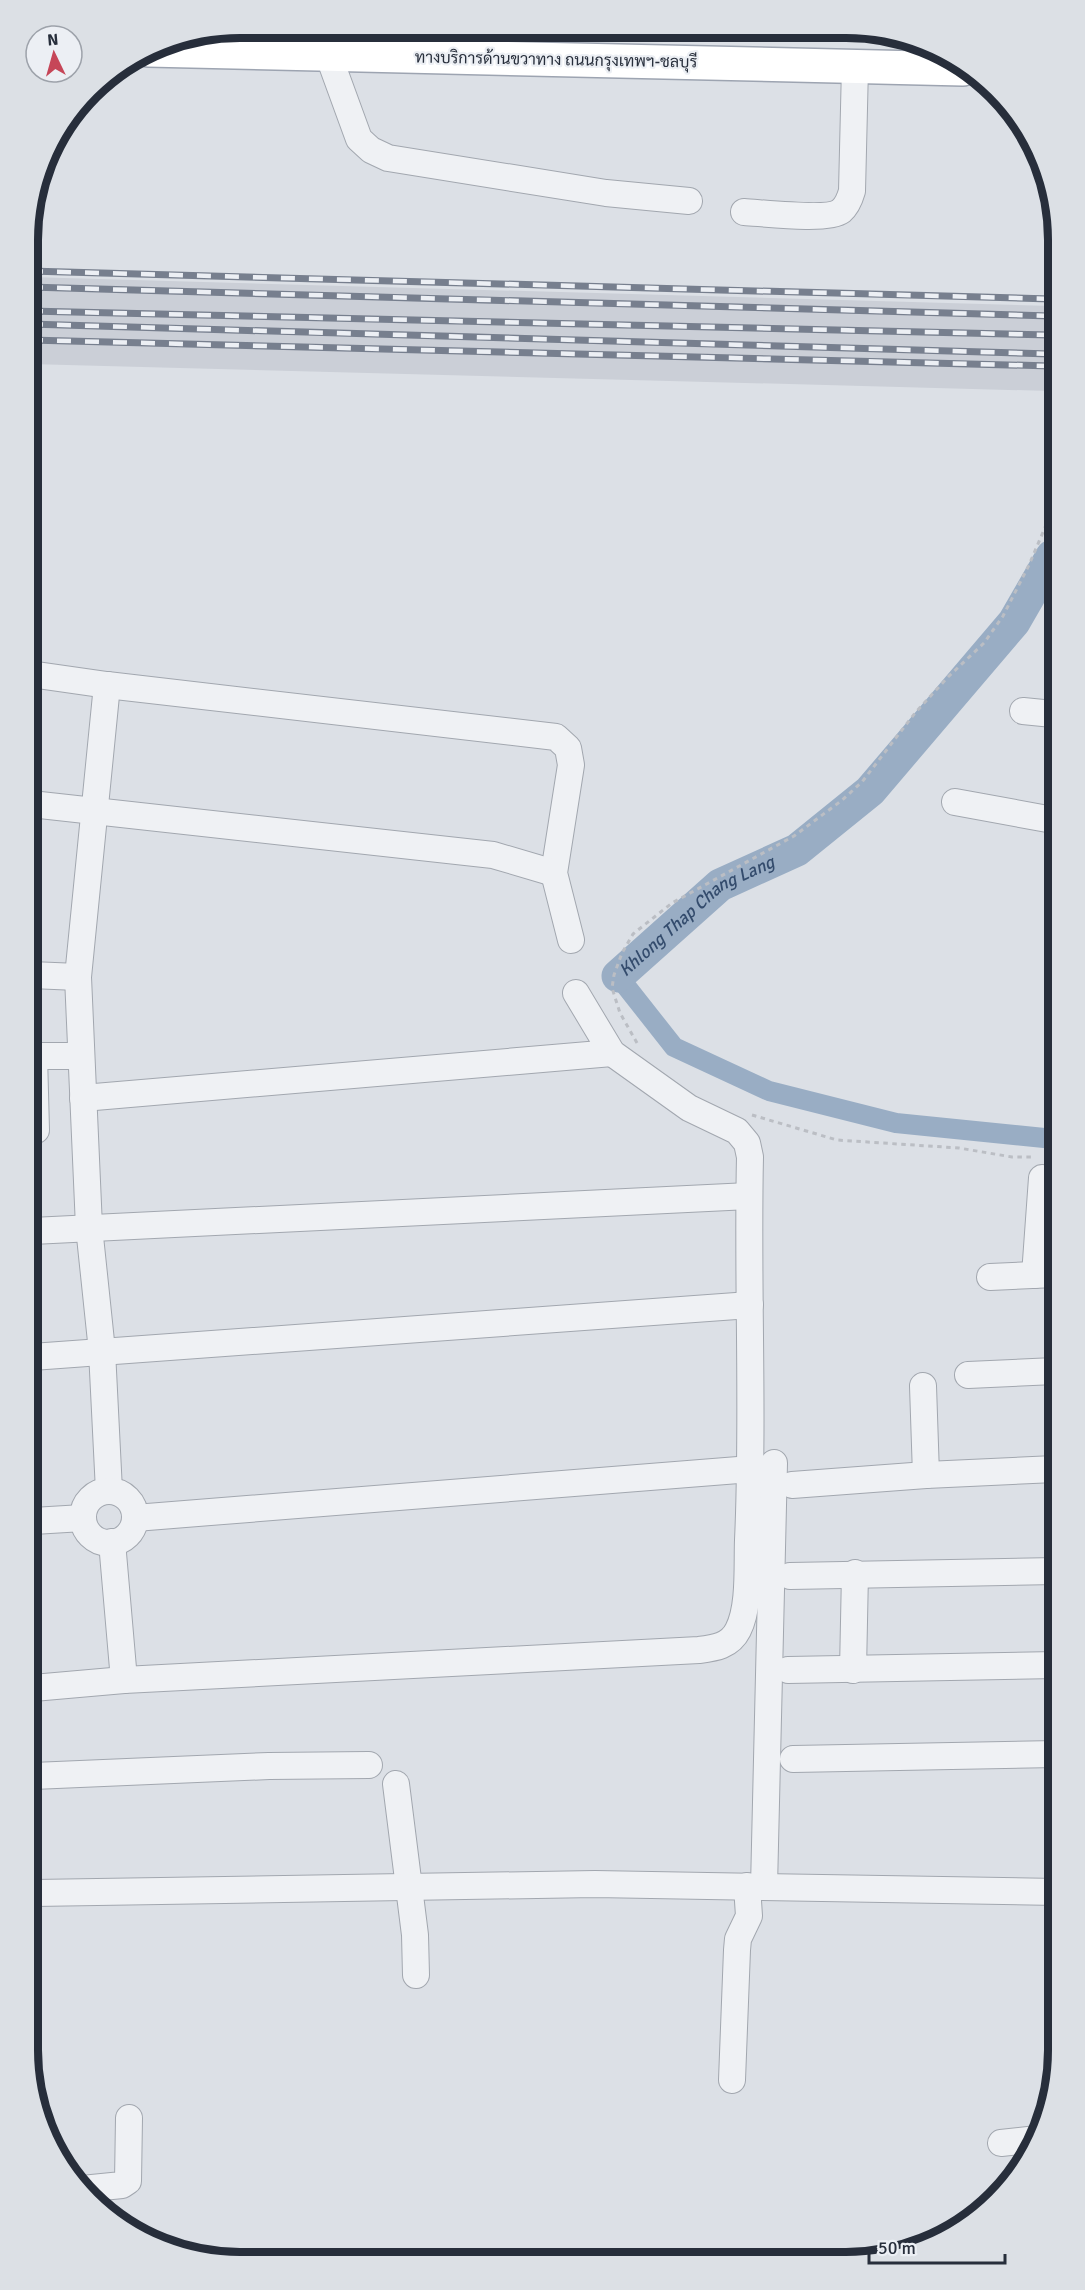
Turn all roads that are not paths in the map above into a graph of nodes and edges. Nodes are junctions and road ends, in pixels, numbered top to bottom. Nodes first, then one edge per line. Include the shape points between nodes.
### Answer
1 (169, 50) edge
2 (328, 54) junction
3 (855, 67) junction
4 (953, 69) edge
5 (689, 201) dead end
6 (744, 212) dead end
7 (38, 675) edge
8 (107, 685) junction
9 (1023, 711) dead end
10 (1048, 713) edge
11 (956, 802) dead end
12 (38, 805) edge
13 (95, 811) junction
14 (1048, 819) edge
15 (554, 873) junction
16 (571, 940) dead end
17 (38, 975) edge
18 (78, 977) junction
19 (576, 993) dead end
20 (612, 1053) junction
21 (38, 1055) edge
22 (81, 1056) junction
23 (83, 1098) junction
24 (1039, 1168) road end
25 (749, 1196) junction
26 (88, 1227) junction
27 (38, 1231) edge
28 (1045, 1275) edge
29 (990, 1277) dead end
30 (750, 1305) junction
31 (102, 1351) junction
32 (38, 1356) edge
33 (1047, 1371) edge
34 (968, 1375) dead end
35 (924, 1386) dead end
36 (763, 1466) junction
37 (1047, 1469) edge
38 (926, 1475) junction
39 (792, 1485) dead end
40 (109, 1491) junction
41 (83, 1518) junction
42 (135, 1518) junction
43 (38, 1521) edge
44 (112, 1542) junction
45 (1047, 1571) edge
46 (855, 1573) junction
47 (790, 1576) dead end
48 (1047, 1665) edge
49 (788, 1670) dead end
50 (854, 1670) junction
51 (124, 1680) junction
52 (38, 1688) edge
53 (1047, 1754) edge
54 (793, 1759) dead end
55 (369, 1765) dead end
56 (38, 1776) edge
57 (396, 1784) dead end
58 (755, 1886) junction
59 (407, 1887) junction
60 (1047, 1892) edge
61 (38, 1893) edge
62 (416, 1975) dead end
63 (732, 2080) dead end
64 (129, 2118) dead end
65 (1027, 2140) edge
66 (1001, 2143) dead end
67 (92, 2188) edge

1 - 2 main road, ทางบริการด้านขวาทาง ถนนกรุงเทพฯ-ชลบุรี
2 - 3 main road, ทางบริการด้านขวาทาง ถนนกรุงเทพฯ-ชลบุรี
2 - 5 street via 359,139 388,158 606,193
3 - 4 main road, ทางบริการด้านขวาทาง ถนนกรุงเทพฯ-ชลบุรี
3 - 6 street via 852,191 848,202 840,212 826,217
7 - 8 street
8 - 13 street
8 - 15 street via 556,737 568,748 571,765
9 - 10 street
11 - 14 street
12 - 13 street
13 - 15 street via 493,855
13 - 18 street
15 - 16 street
17 - 18 street
18 - 22 street
19 - 20 street
20 - 23 street
20 - 25 street via 689,1108 737,1131 747,1143 750,1157
21 - 22 street
22 - 23 street
23 - 26 street
24 - 28 street
25 - 26 street
25 - 30 street
26 - 27 street
26 - 31 street
28 - 29 street
30 - 31 street
30 - 36 street
31 - 32 street
31 - 40 street
33 - 34 street
35 - 38 street
36 - 42 street
36 - 51 street via 744,1608 738,1631 718,1648
36 - 58 street
37 - 38 street
38 - 39 street
40 - 41 street via 88,1502
40 - 42 street via 130,1502
41 - 43 street
41 - 44 street via 95,1539
42 - 44 street via 125,1537
44 - 51 street
45 - 46 street
46 - 47 street
46 - 50 street
48 - 50 street
49 - 50 street
51 - 52 street
53 - 54 street
55 - 56 street
57 - 59 street
58 - 59 street
58 - 60 street
58 - 63 street via 749,1916 738,1939
59 - 61 street
59 - 62 street via 415,1935
64 - 67 street via 128,2181 122,2186
65 - 66 street

